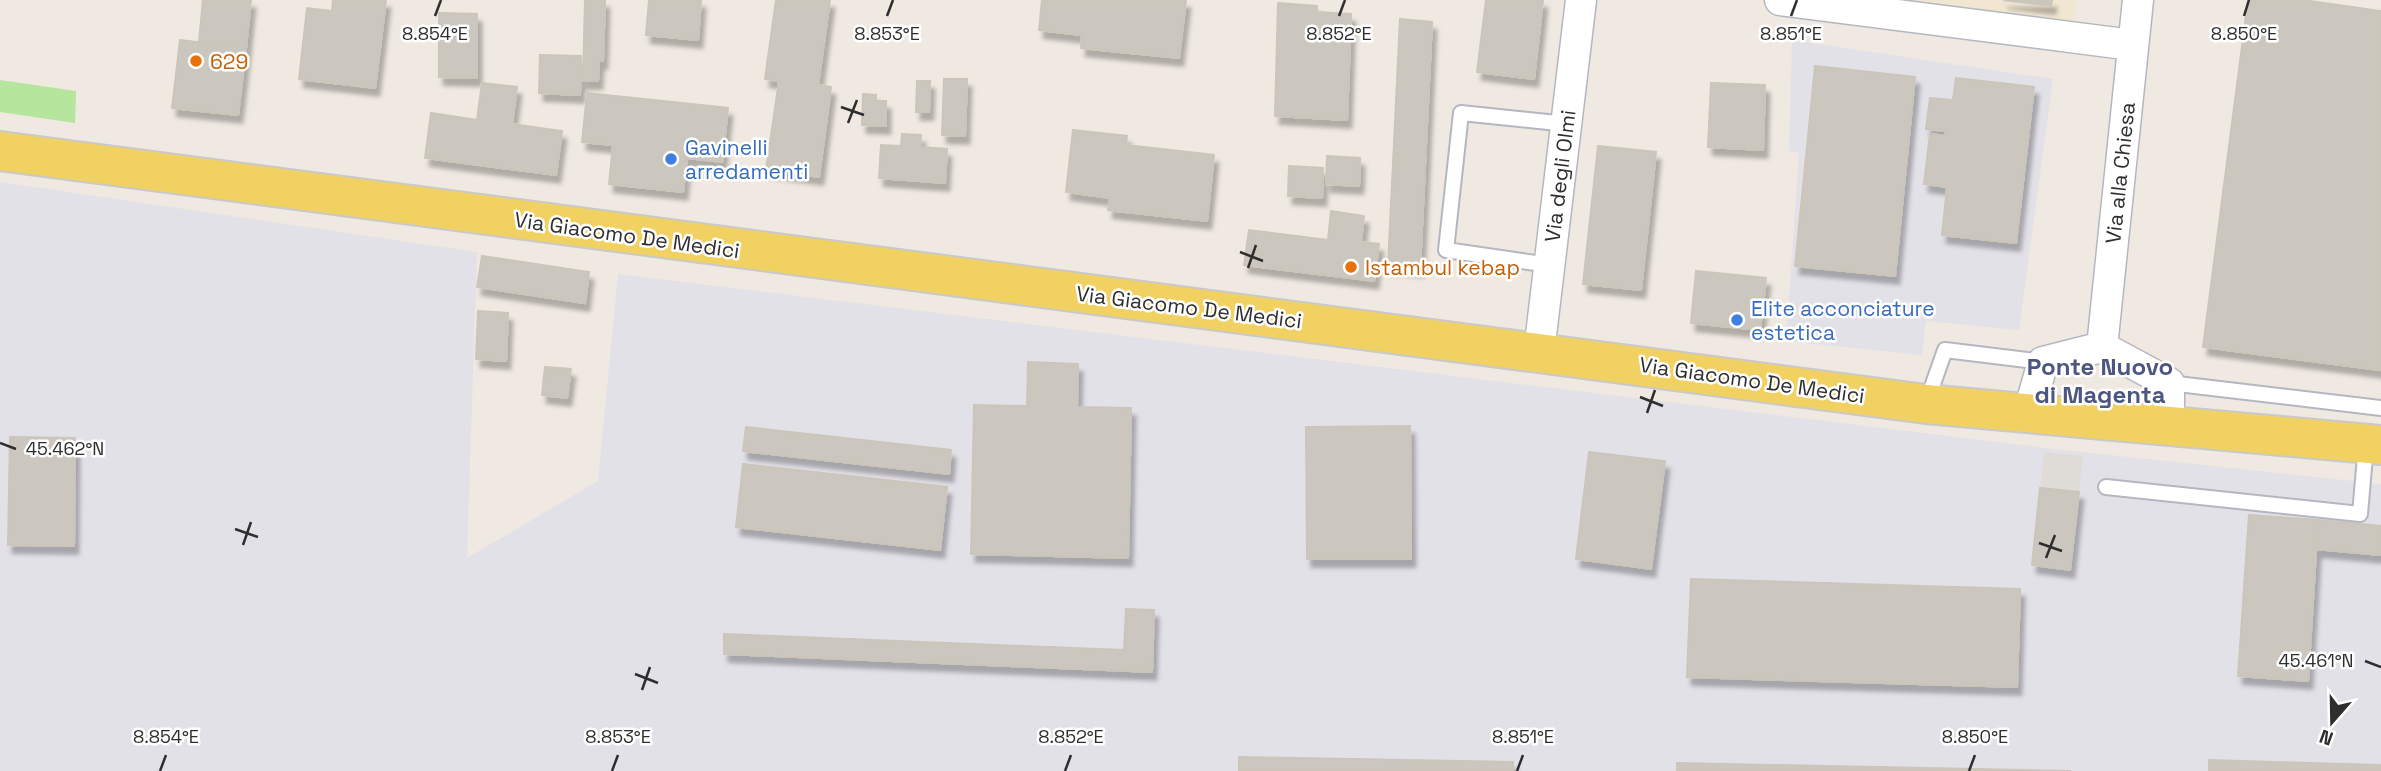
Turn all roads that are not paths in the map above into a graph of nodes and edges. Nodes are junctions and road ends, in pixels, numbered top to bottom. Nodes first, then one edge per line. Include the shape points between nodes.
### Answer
1 (1581, 0) edge
2 (1780, 0) edge
3 (2138, 0) edge
4 (2132, 45) junction
5 (1567, 124) junction
6 (0, 151) edge
7 (1549, 265) junction
8 (2102, 347) junction
9 (1539, 352) junction
10 (2043, 362) junction
11 (2169, 383) junction
12 (1926, 404) junction
13 (2381, 408) edge
14 (2029, 411) junction
15 (2169, 427) junction
16 (2374, 445) edge
17 (2106, 487) dead end

1 - 5 street, Via degli Olmi
2 - 4 street
3 - 4 street, Via alla Chiesa
4 - 8 street, Via alla Chiesa
5 - 7 street, Via degli Olmi
5 - 7 lane via 1461,113 1446,250
6 - 9 main road, Via Giacomo De Medici
7 - 9 street, Via degli Olmi
8 - 10 street
8 - 11 street
9 - 12 main road, Via Giacomo De Medici
10 - 12 lane via 1945,350
10 - 14 street
11 - 13 lane
11 - 15 street
12 - 14 main road, Via Giacomo De Medici
14 - 15 main road, Via Giacomo De Medici
15 - 16 main road, Via Giacomo De Medici
16 - 17 lane via 2360,514

